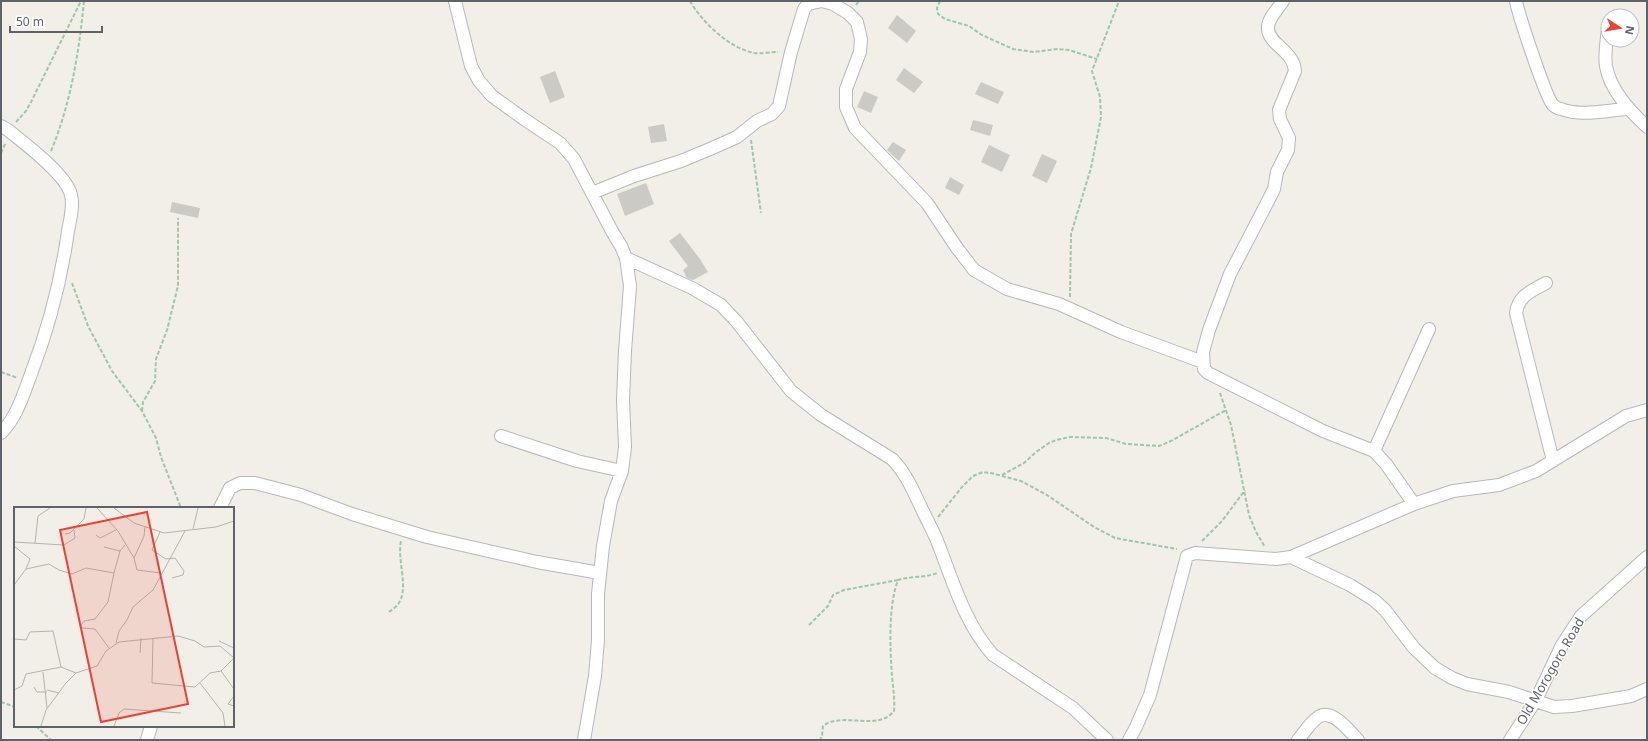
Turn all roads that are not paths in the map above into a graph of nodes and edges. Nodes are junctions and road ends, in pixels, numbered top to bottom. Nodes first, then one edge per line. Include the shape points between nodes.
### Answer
1 (454, 1) edge
2 (1283, 1) edge
3 (1516, 1) edge
4 (1607, 48) edge
5 (1628, 109) junction
6 (1647, 127) edge
7 (5, 128) edge
8 (592, 193) junction
9 (626, 258) junction
10 (1546, 283) dead end
11 (1429, 329) dead end
12 (1203, 362) junction
13 (1647, 410) edge
14 (1, 433) edge
15 (501, 436) dead end
16 (1374, 451) junction
17 (1553, 461) junction
18 (622, 471) junction
19 (1414, 504) junction
20 (220, 507) edge
21 (1291, 557) junction
22 (1647, 557) edge
23 (600, 573) junction
24 (1647, 689) edge
25 (1536, 700) junction
26 (151, 727) edge
27 (147, 740) edge
28 (584, 740) edge
29 (1108, 740) edge
30 (1129, 740) edge
31 (1298, 740) edge
32 (1358, 740) edge
33 (1510, 740) edge

1 - 8 street via 471,66 479,81 492,96 560,143 574,159
2 - 12 street via 1272,17 1268,29 1294,64 1294,71 1280,110 1280,120 1289,138 1288,150 1277,172 1274,188 1267,203 1230,274 1209,330
3 - 5 street via 1527,38 1553,105 1577,113
4 - 5 street via 1606,64 1609,77
5 - 6 street
7 - 14 street via 47,162 68,187 71,207 64,263 43,341 17,412
8 - 9 street
8 - 12 street via 710,149 736,137 750,125 772,114 778,106 804,9 808,4 822,1 833,4 857,22 861,39 860,52 846,89 846,107 855,128 927,203 974,270 1007,289 1038,297
9 - 18 street via 630,286 625,351 625,447
9 - 29 street via 692,288 721,305 791,390 821,415 892,459 900,467 931,527 947,569 983,644 993,655 1073,708
10 - 17 street via 1519,301 1516,313
11 - 16 street
12 - 16 street via 1208,373 1323,431
13 - 17 street via 1626,416
15 - 18 street via 576,461
16 - 19 street
17 - 19 street via 1536,471 1499,485 1453,492
18 - 23 street via 608,512
19 - 21 street
20 - 23 street via 230,488 240,483 255,483 405,530 537,562
21 - 25 street via 1350,585 1374,600 1385,610 1414,648 1435,668 1452,678 1467,684
21 - 30 street via 1276,559 1194,553 1187,556 1150,695
22 - 25 street, Old Morogoro Road via 1581,616 1562,645
23 - 28 street via 595,676
24 - 25 street via 1631,696 1572,706 1554,707
25 - 33 street, Old Morogoro Road
26 - 27 street
31 - 32 street via 1317,718 1326,715 1337,720

